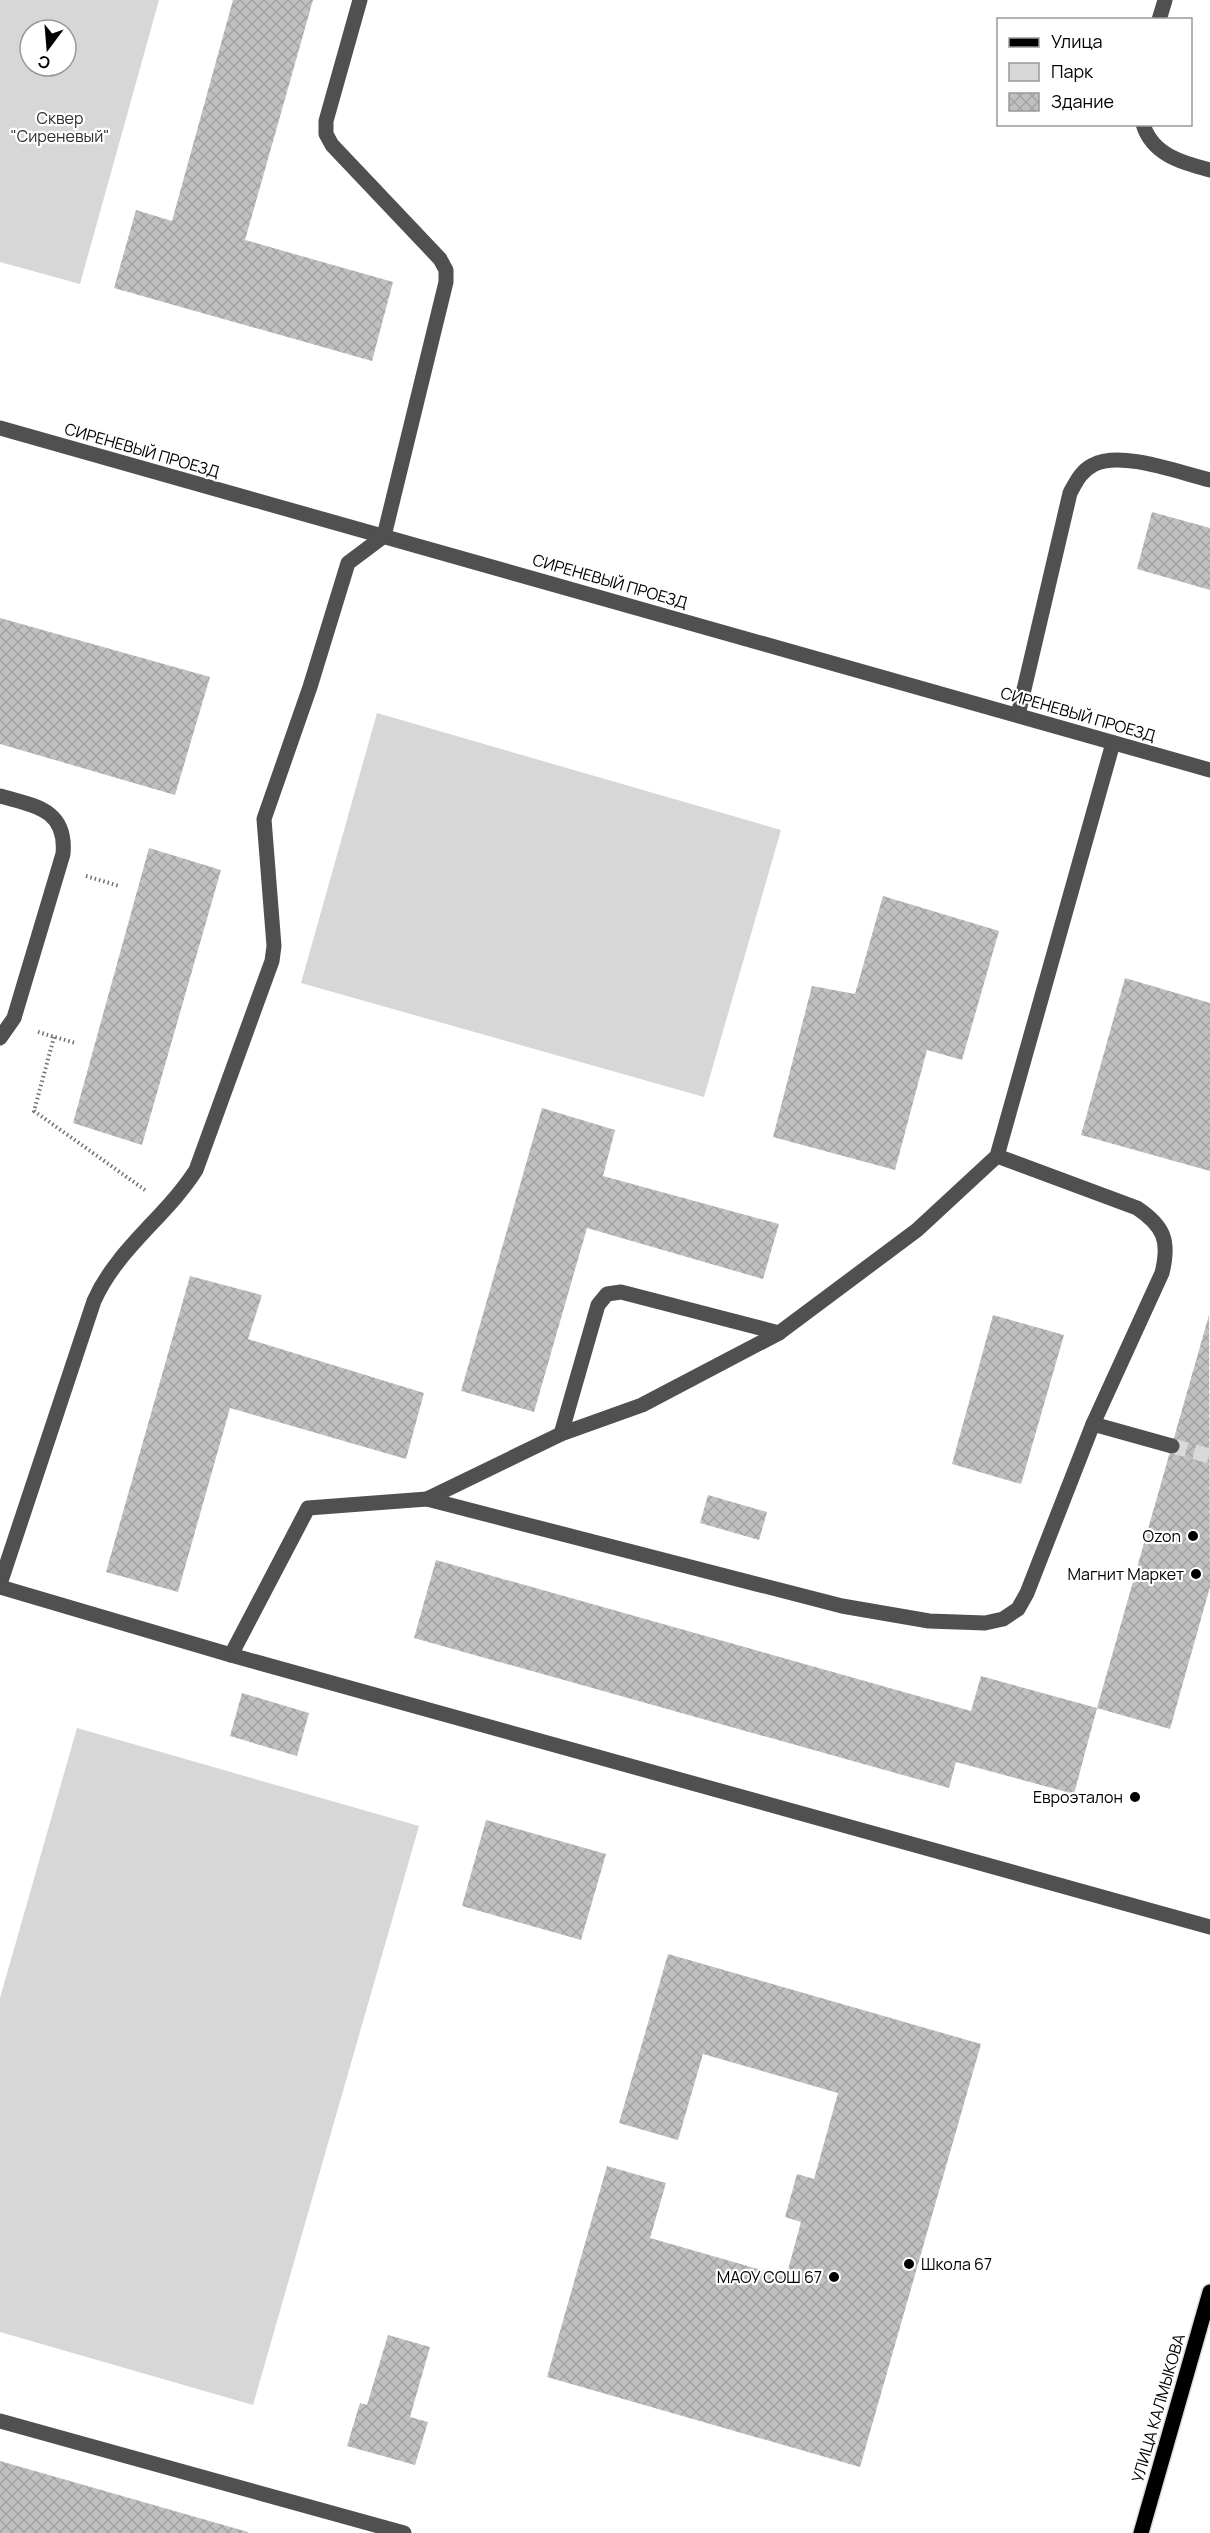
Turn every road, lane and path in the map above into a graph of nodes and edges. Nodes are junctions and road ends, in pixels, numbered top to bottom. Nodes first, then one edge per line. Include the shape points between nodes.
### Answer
1 (360, 0) edge
2 (1165, 0) edge
3 (1160, 18) edge
4 (1144, 126) edge
5 (1210, 170) edge
6 (0, 428) edge
7 (1210, 480) edge
8 (384, 536) junction
9 (1018, 716) junction
10 (1113, 742) junction
11 (1210, 770) edge
12 (0, 796) edge
13 (11, 1024) junction
14 (54, 1037) junction
15 (0, 1038) edge
16 (75, 1043) dead end
17 (997, 1156) junction
18 (168, 1206) junction
19 (778, 1333) junction
20 (1093, 1424) junction
21 (561, 1434) junction
22 (1172, 1446) tunnel mouth
23 (427, 1499) junction
24 (0, 1586) edge
25 (231, 1655) junction
26 (1210, 1927) edge
27 (1210, 2292) edge
28 (0, 2421) edge
29 (352, 2526) edge
30 (404, 2533) edge
31 (1141, 2533) edge

1 - 8 street via 326,121 326,134 440,259 447,276
2 - 3 street
4 - 5 street via 1161,151
6 - 8 street, СИРЕНЕВЫЙ ПРОЕЗД
7 - 9 street via 1108,459 1092,465 1078,477 1070,493
8 - 9 street, СИРЕНЕВЫЙ ПРОЕЗД
8 - 18 street via 348,563 267,811 264,827 272,961 196,1170
9 - 10 street, СИРЕНЕВЫЙ ПРОЕЗД
10 - 11 street, СИРЕНЕВЫЙ ПРОЕЗД
10 - 17 street
12 - 13 street via 50,813 60,825 64,839 61,861
13 - 14 path
13 - 15 street
14 - 16 path
14 - 18 path via 34,1111
17 - 19 street via 917,1230
17 - 20 street via 1137,1208 1153,1219 1164,1236 1167,1254 1162,1273
18 - 24 street via 103,1281
19 - 21 street via 642,1405
19 - 21 street via 621,1292 607,1294 598,1305
20 - 22 street
20 - 23 street via 1027,1593 1018,1609 1003,1619 985,1623 929,1620 842,1606
21 - 23 street
23 - 25 street via 308,1508
24 - 25 street
25 - 26 street
27 - 31 main road, УЛИЦА КАЛМЫКОВА
28 - 29 street
29 - 30 street

